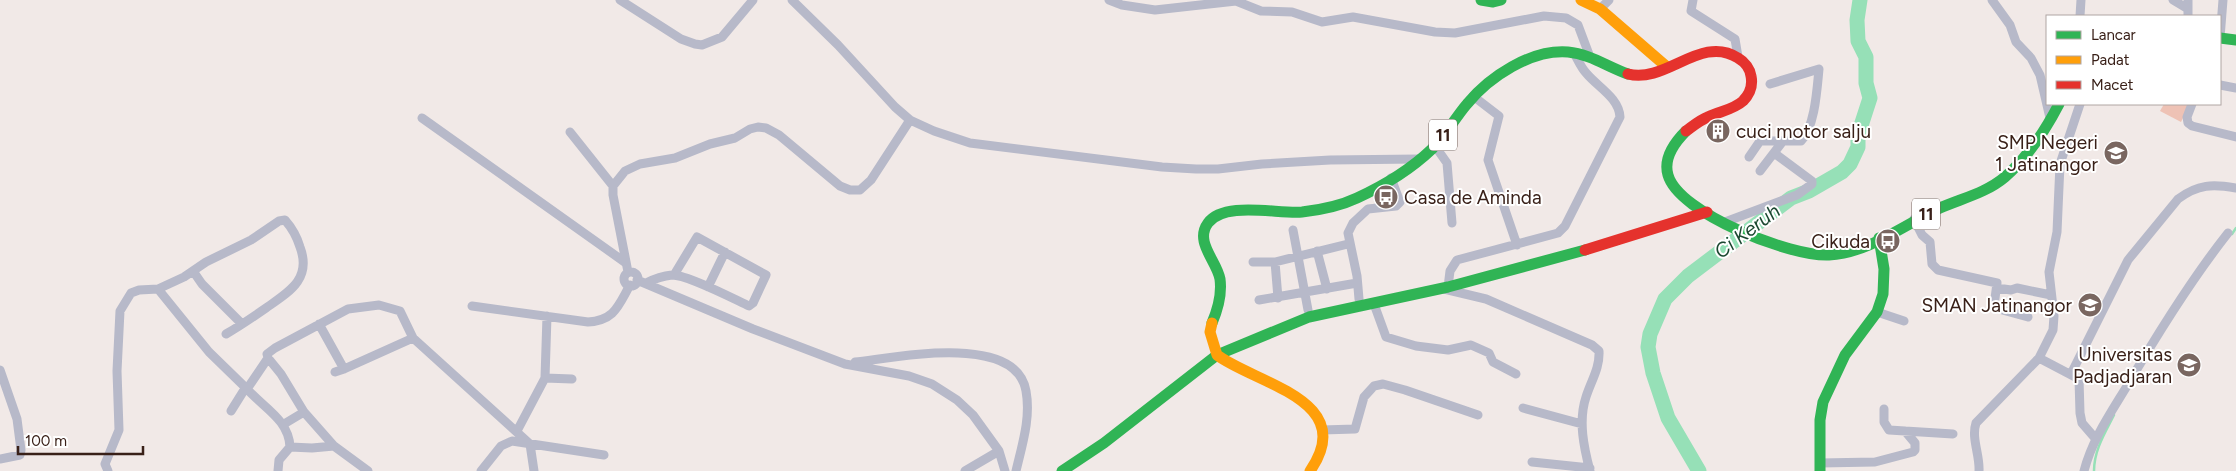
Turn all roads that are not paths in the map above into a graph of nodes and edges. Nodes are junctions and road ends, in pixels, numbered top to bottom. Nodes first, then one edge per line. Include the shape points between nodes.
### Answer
1 (620, 0) edge
2 (753, 0) edge
3 (792, 0) edge
4 (1109, 0) edge
5 (1481, 0) edge
6 (1501, 0) edge
7 (1581, 0) edge
8 (1609, 0) edge
9 (1694, 0) edge
10 (1992, 0) edge
11 (2081, 0) edge
12 (2173, 0) edge
13 (2223, 0) edge
14 (2188, 8) edge
15 (1600, 9) junction
16 (2080, 15) edge
17 (2221, 25) edge
18 (2221, 38) edge
19 (2236, 40) edge
20 (1572, 51) junction
21 (1590, 57) junction
22 (1738, 57) junction
23 (1667, 67) junction
24 (1770, 84) dead end
25 (2221, 84) edge
26 (2236, 88) edge
27 (1473, 96) junction
28 (2046, 100) edge
29 (2047, 105) edge
30 (2058, 105) edge
31 (2080, 105) edge
32 (2192, 105) edge
33 (422, 118) dead end
34 (910, 120) junction
35 (2051, 120) junction
36 (570, 132) dead end
37 (2236, 137) edge
38 (1784, 140) junction
39 (1435, 146) junction
40 (1774, 153) junction
41 (1749, 156) dead end
42 (1420, 159) junction
43 (1760, 171) dead end
44 (1391, 178) junction
45 (613, 186) junction
46 (2236, 188) edge
47 (1707, 212) junction
48 (1914, 219) junction
49 (1726, 222) junction
50 (1452, 223) dead end
51 (1293, 230) dead end
52 (2228, 233) dead end
53 (1879, 238) junction
54 (1348, 244) junction
55 (1517, 245) junction
56 (1317, 251) junction
57 (725, 252) junction
58 (1297, 256) junction
59 (1254, 262) dead end
60 (1274, 262) junction
61 (627, 268) junction
62 (194, 271) junction
63 (674, 275) junction
64 (638, 283) junction
65 (1357, 283) junction
66 (708, 287) junction
67 (1444, 288) junction
68 (1997, 288) junction
69 (158, 289) junction
70 (1327, 289) junction
71 (1304, 294) junction
72 (2051, 295) junction
73 (1278, 298) junction
74 (1359, 299) dead end
75 (1259, 300) dead end
76 (1374, 304) junction
77 (472, 306) dead end
78 (1308, 310) dead end
79 (1877, 312) junction
80 (547, 316) junction
81 (2028, 317) dead end
82 (1904, 321) dead end
83 (242, 324) junction
84 (319, 324) junction
85 (226, 334) dead end
86 (414, 338) junction
87 (1217, 355) junction
88 (268, 358) junction
89 (2039, 358) junction
90 (845, 364) junction
91 (0, 370) edge
92 (1516, 374) dead end
93 (2071, 374) junction
94 (545, 378) junction
95 (572, 379) dead end
96 (247, 388) junction
97 (1523, 408) dead end
98 (1884, 409) dead end
99 (231, 411) dead end
100 (304, 412) junction
101 (1478, 415) dead end
102 (284, 424) junction
103 (1582, 424) junction
104 (1322, 430) junction
105 (517, 431) junction
106 (1905, 431) junction
107 (1953, 434) dead end
108 (2095, 438) junction
109 (530, 444) junction
110 (334, 446) junction
111 (290, 447) junction
112 (999, 451) junction
113 (604, 455) dead end
114 (0, 459) edge
115 (1532, 462) dead end
116 (1820, 467) edge
117 (1590, 470) edge
118 (108, 471) edge
119 (278, 471) edge
120 (368, 471) edge
121 (481, 471) edge
122 (534, 471) edge
123 (965, 471) edge
124 (1005, 471) edge
125 (1016, 471) edge
126 (1062, 471) edge
127 (1310, 471) edge
128 (1979, 471) edge
129 (2084, 471) edge

1 - 2 street via 681,39 702,45 722,37
3 - 34 street
4 - 21 street via 1155,10 1236,1 1261,11 1292,12 1322,22 1353,17 1455,33 1544,16 1566,18 1578,25
5 - 6 main road
7 - 15 main road
8 - 15 street
9 - 22 street via 1691,11 1735,39
10 - 28 street via 2010,25 2016,42 2031,58 2040,75
11 - 16 street
12 - 14 street
13 - 17 street
15 - 23 main road
18 - 19 main road
20 - 21 main road, 11
20 - 27 main road, 11 via 1549,53 1521,63
20 - 55 street via 1585,72 1613,100 1620,117 1564,226 1558,233
21 - 23 main road, 11 via 1634,75 1646,75
22 - 23 main road, 11 via 1724,52 1707,52
22 - 47 main road, 11 via 1749,69 1753,85 1750,94 1732,110 1711,116 1683,133 1669,154 1666,166 1676,190
24 - 38 street via 1819,70 1807,132 1801,141
25 - 26 street
27 - 39 main road, 11
27 - 55 street via 1499,116 1488,160
29 - 35 street
30 - 35 main road, 11
31 - 72 street via 2060,164 2057,232 2049,272
32 - 37 street via 2188,123 2192,126
33 - 61 street
34 - 42 street via 970,143 1162,167 1218,169 1330,160
34 - 45 street via 871,180 860,190 840,186 779,134 758,127 675,158 640,164 625,171
35 - 48 main road, 11 via 2020,163 1994,186
36 - 45 street
38 - 40 street
38 - 41 street via 1760,142
39 - 42 main road, 11
39 - 50 street via 1446,163
40 - 43 street
40 - 49 street via 1812,184 1797,194
42 - 44 main road, 11
44 - 54 street via 1400,202 1396,206 1368,209 1361,214 1352,223
44 - 87 main road, 11 via 1350,201 1325,208 1286,213 1244,211 1214,216 1209,220 1203,238 1220,278 1220,300 1210,330
45 - 61 street
46 - 93 street via 2210,184 2178,199 2128,260
47 - 49 main road, 11
47 - 67 main road via 1554,259
48 - 53 main road, 11
48 - 68 street via 1922,235 1930,242 1932,264 1938,270 1997,283
49 - 53 main road, 11 via 1759,239 1809,253 1830,255 1847,252
51 - 58 street
52 - 108 street via 2187,289
53 - 79 main road via 1884,269 1883,294
54 - 56 street
54 - 65 street
55 - 67 street via 1456,260
56 - 58 street
56 - 70 street
57 - 63 street via 697,238
57 - 66 street
57 - 66 street via 766,275 753,303 749,306
58 - 60 street
58 - 71 street
59 - 60 street
60 - 73 street
61 - 64 street via 634,272
62 - 69 street
62 - 83 street via 202,284
62 - 83 street via 279,221 286,222 297,237 304,258 299,280 288,293
63 - 64 street
63 - 66 street
64 - 80 street via 606,319 588,322
64 - 90 street
65 - 70 street
65 - 74 street
67 - 76 main road
67 - 103 street via 1486,299 1592,345 1599,352 1599,360 1586,398
68 - 72 street via 2017,288
68 - 81 street via 1995,308
69 - 96 street via 209,352
69 - 118 street via 139,290 132,294 120,311 119,430 105,464
70 - 71 street
71 - 73 street
71 - 78 street
72 - 89 street via 2053,330
73 - 75 street
76 - 87 main road via 1308,317
76 - 92 street via 1386,337 1416,346 1448,350 1470,345 1489,353 1493,362
77 - 80 street
79 - 82 street
79 - 116 main road via 1845,356 1823,402
80 - 94 street
83 - 85 street
84 - 86 street via 348,309 379,305 400,311
84 - 86 street via 339,370
84 - 88 street via 275,348 267,354
86 - 105 street
87 - 104 main road via 1235,367 1300,397 1316,413
87 - 126 main road
88 - 96 street
88 - 100 street
89 - 93 street
89 - 128 street via 1976,423
90 - 112 street via 909,376 932,384 973,415
90 - 125 street via 952,352 990,357 1012,368 1026,389 1028,404
91 - 114 street via 17,419 21,450 20,455
93 - 108 street via 2080,382 2082,423
94 - 95 street
94 - 105 street
96 - 99 street
96 - 102 street
97 - 103 street
98 - 106 street via 1884,422 1889,430
100 - 102 street
100 - 110 street
101 - 104 street via 1382,384 1374,386 1364,397 1355,429
102 - 111 street
103 - 117 street
104 - 127 main road via 1321,457
105 - 109 street
106 - 107 street
106 - 116 street via 1915,443 1913,452 1874,462
108 - 129 street
109 - 113 street
109 - 121 street via 506,442
109 - 122 street
110 - 111 street
110 - 120 street
111 - 119 street via 278,460
112 - 123 street
112 - 124 street
115 - 117 street

